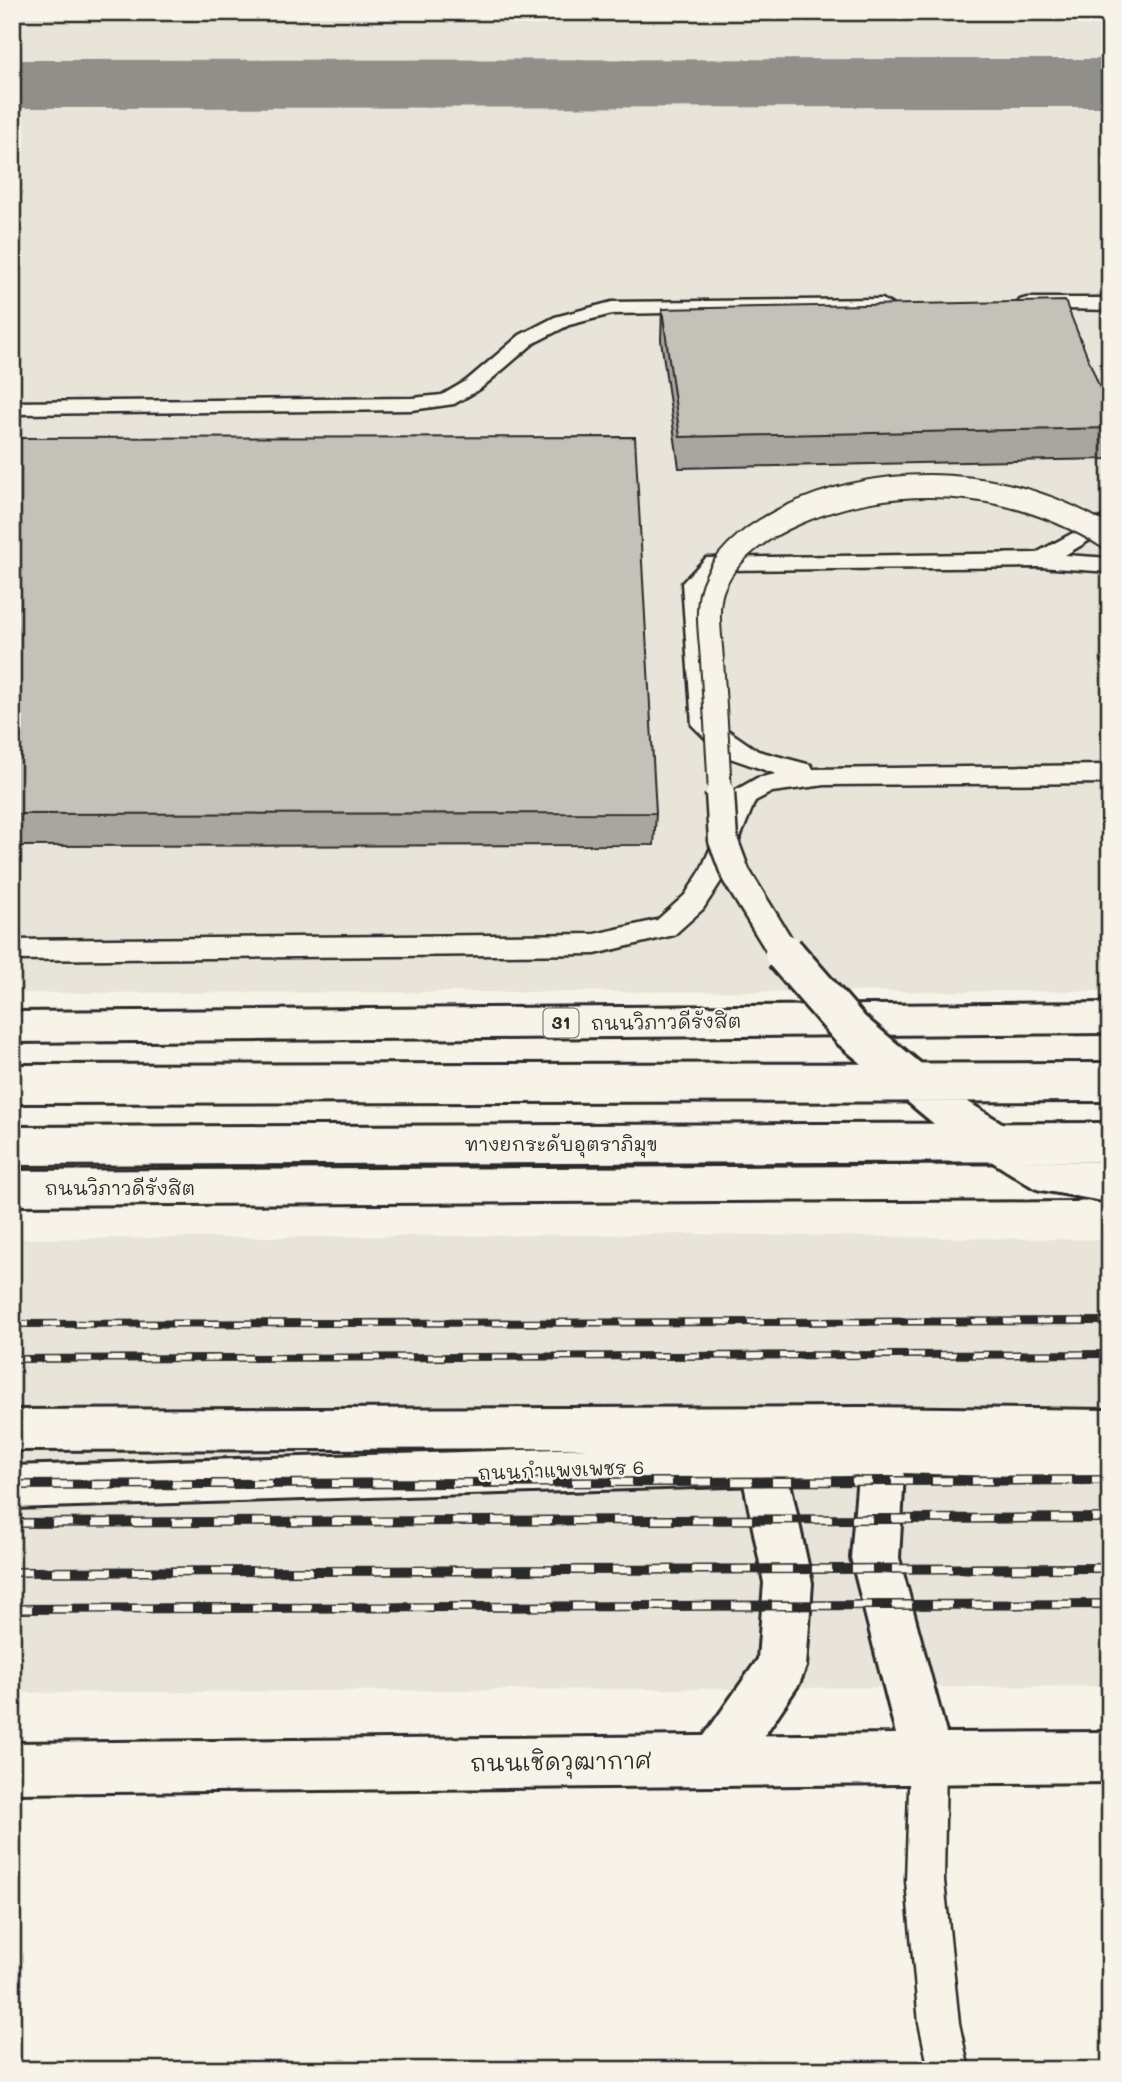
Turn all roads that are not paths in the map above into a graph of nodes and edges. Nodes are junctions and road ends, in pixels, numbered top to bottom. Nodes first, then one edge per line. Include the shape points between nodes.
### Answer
1 (1013, 304) edge
2 (904, 305) edge
3 (1109, 305) edge
4 (1110, 398) edge
5 (12, 408) edge
6 (1110, 424) edge
7 (1110, 519) edge
8 (1110, 539) edge
9 (1040, 560) junction
10 (1110, 565) edge
11 (1110, 774) edge
12 (825, 776) junction
13 (12, 950) edge
14 (784, 953) joint
15 (1110, 1018) edge
16 (12, 1027) edge
17 (1110, 1082) edge
18 (12, 1084) edge
19 (1110, 1142) edge
20 (12, 1146) edge
21 (1110, 1183) edge
22 (12, 1188) edge
23 (12, 1430) edge
24 (1110, 1430) edge
25 (883, 1452) junction
26 (1110, 1459) edge
27 (764, 1464) junction
28 (12, 1487) edge
29 (1110, 1757) edge
30 (928, 1759) junction
31 (718, 1761) junction
32 (12, 1768) edge
33 (949, 2070) edge

1 - 3 lane
2 - 5 lane via 612,309 562,321 527,339 473,385 447,400
4 - 6 lane via 1105,410
7 - 9 lane
8 - 14 lane, bridge via 1049,507 1011,496 942,485 904,486 825,500 757,534 728,560 714,579 709,603 723,840 736,875
9 - 10 lane
9 - 12 lane via 714,563 693,583 705,725 734,752 757,762
11 - 12 lane
12 - 13 lane via 766,784 745,796 712,875 694,902 665,928 595,944
14 - 21 main road, bridge via 851,1030 953,1115 1043,1171
15 - 16 main road, ถนนวิภาวดีรังสิต / 31
17 - 18 main road, bridge
19 - 20 main road, ทางยกระดับอุตราภิมุข, bridge
21 - 22 main road, ถนนวิภาวดีรังสิต
23 - 24 main road, ถนนกำแพงเพชร 6
25 - 26 main road, ถนนกำแพงเพชร 6
25 - 27 main road, ถนนกำแพงเพชร 6
25 - 30 main road via 875,1558
27 - 28 main road, ถนนกำแพงเพชร 6
27 - 31 main road via 788,1583 782,1667
29 - 30 main road, ถนนเชิดวุฒากาศ
30 - 31 main road, ถนนเชิดวุฒากาศ
30 - 33 lane via 925,1881 939,2023
31 - 32 main road, ถนนเชิดวุฒากาศ

